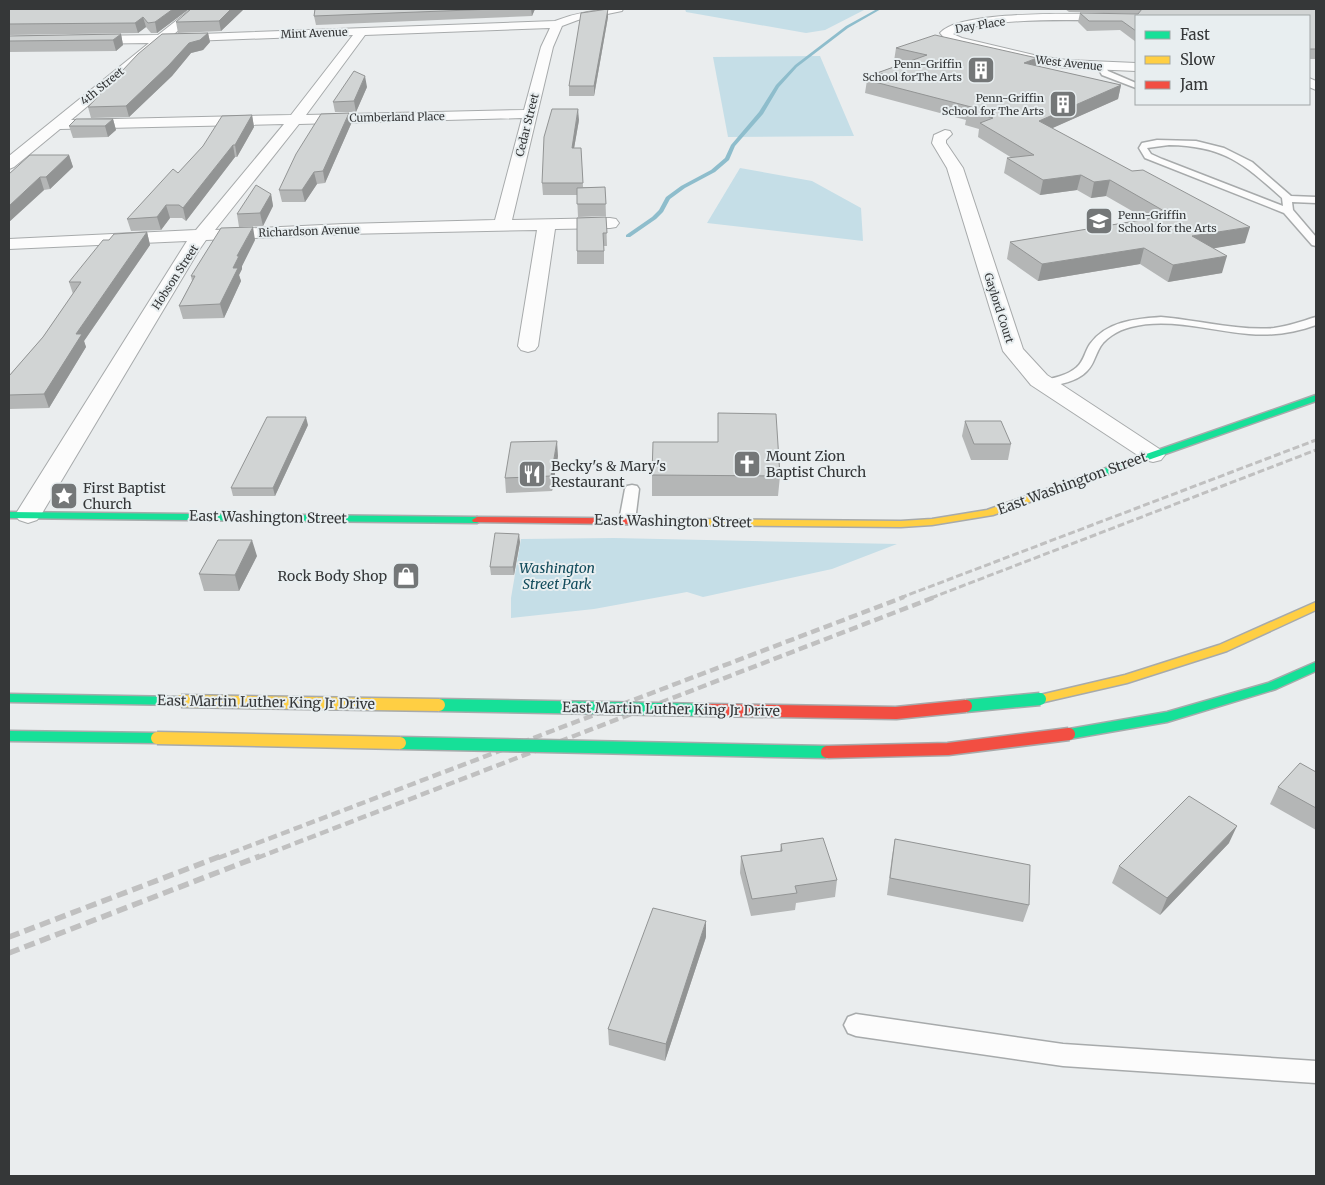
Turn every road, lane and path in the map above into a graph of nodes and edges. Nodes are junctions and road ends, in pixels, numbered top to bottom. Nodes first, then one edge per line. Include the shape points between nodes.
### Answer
1 (196, 9) edge
2 (618, 9) edge
3 (1135, 18) edge
4 (557, 24) junction
5 (362, 31) junction
6 (946, 33) joint
7 (160, 39) junction
8 (9, 40) edge
9 (1101, 66) junction
10 (1135, 67) edge
11 (1135, 86) edge
12 (530, 114) junction
13 (296, 118) junction
14 (55, 125) junction
15 (945, 134) dead end
16 (9, 164) edge
17 (1287, 199) junction
18 (1316, 200) edge
19 (1288, 211) junction
20 (610, 223) dead end
21 (547, 224) junction
22 (502, 226) junction
23 (202, 237) junction
24 (1316, 243) edge
25 (9, 244) edge
26 (1316, 321) edge
27 (528, 346) dead end
28 (1045, 384) junction
29 (1316, 398) edge
30 (1153, 455) junction
31 (632, 489) dead end
32 (9, 515) edge
33 (28, 515) junction
34 (628, 521) junction
35 (1316, 606) edge
36 (1316, 666) edge
37 (9, 698) edge
38 (9, 736) edge
39 (856, 1025) dead end
40 (1316, 1072) edge

1 - 7 street, 4th Street
2 - 4 street, Mint Avenue
3 - 6 street, Day Place via 982,22 957,27
4 - 5 street, Mint Avenue
4 - 12 street, Cedar Street via 547,47
5 - 7 street, Mint Avenue
5 - 13 street, Hobson Street
6 - 9 street, West Avenue via 958,41 1021,57
7 - 8 street, Mint Avenue
7 - 14 street, 4th Street
9 - 10 street, West Avenue
9 - 11 lane via 1105,73
12 - 13 street, Cumberland Place
12 - 22 street, Cedar Street
13 - 14 street, Cumberland Place
13 - 23 street, Hobson Street
14 - 16 street, 4th Street
15 - 28 street, Gaylord Court via 939,138 939,143 955,168 1013,351
17 - 18 lane
17 - 19 lane
17 - 19 lane via 1249,164 1215,149 1163,142 1143,148 1148,156 1159,161
19 - 24 lane
20 - 21 street, Richardson Avenue
21 - 22 street, Richardson Avenue
21 - 27 street
22 - 23 street, Richardson Avenue via 344,229
23 - 25 street, Richardson Avenue
23 - 33 street, Hobson Street via 191,248
26 - 28 lane via 1292,329 1261,332 1161,320 1137,322 1113,328 1093,348 1087,365 1076,373
28 - 30 street, Gaylord Court
29 - 30 main road, East Washington Street
30 - 34 main road, East Washington Street via 989,513 964,518 901,524
31 - 34 lane
32 - 33 main road, East Washington Street
33 - 34 main road, East Washington Street
35 - 37 main road, East Martin Luther King Jr Drive, bridge via 1224,648 1127,679 1040,698 896,714
36 - 38 main road, bridge via 1272,686 1167,717 1069,734 948,749 844,752
39 - 40 lane via 1063,1055

